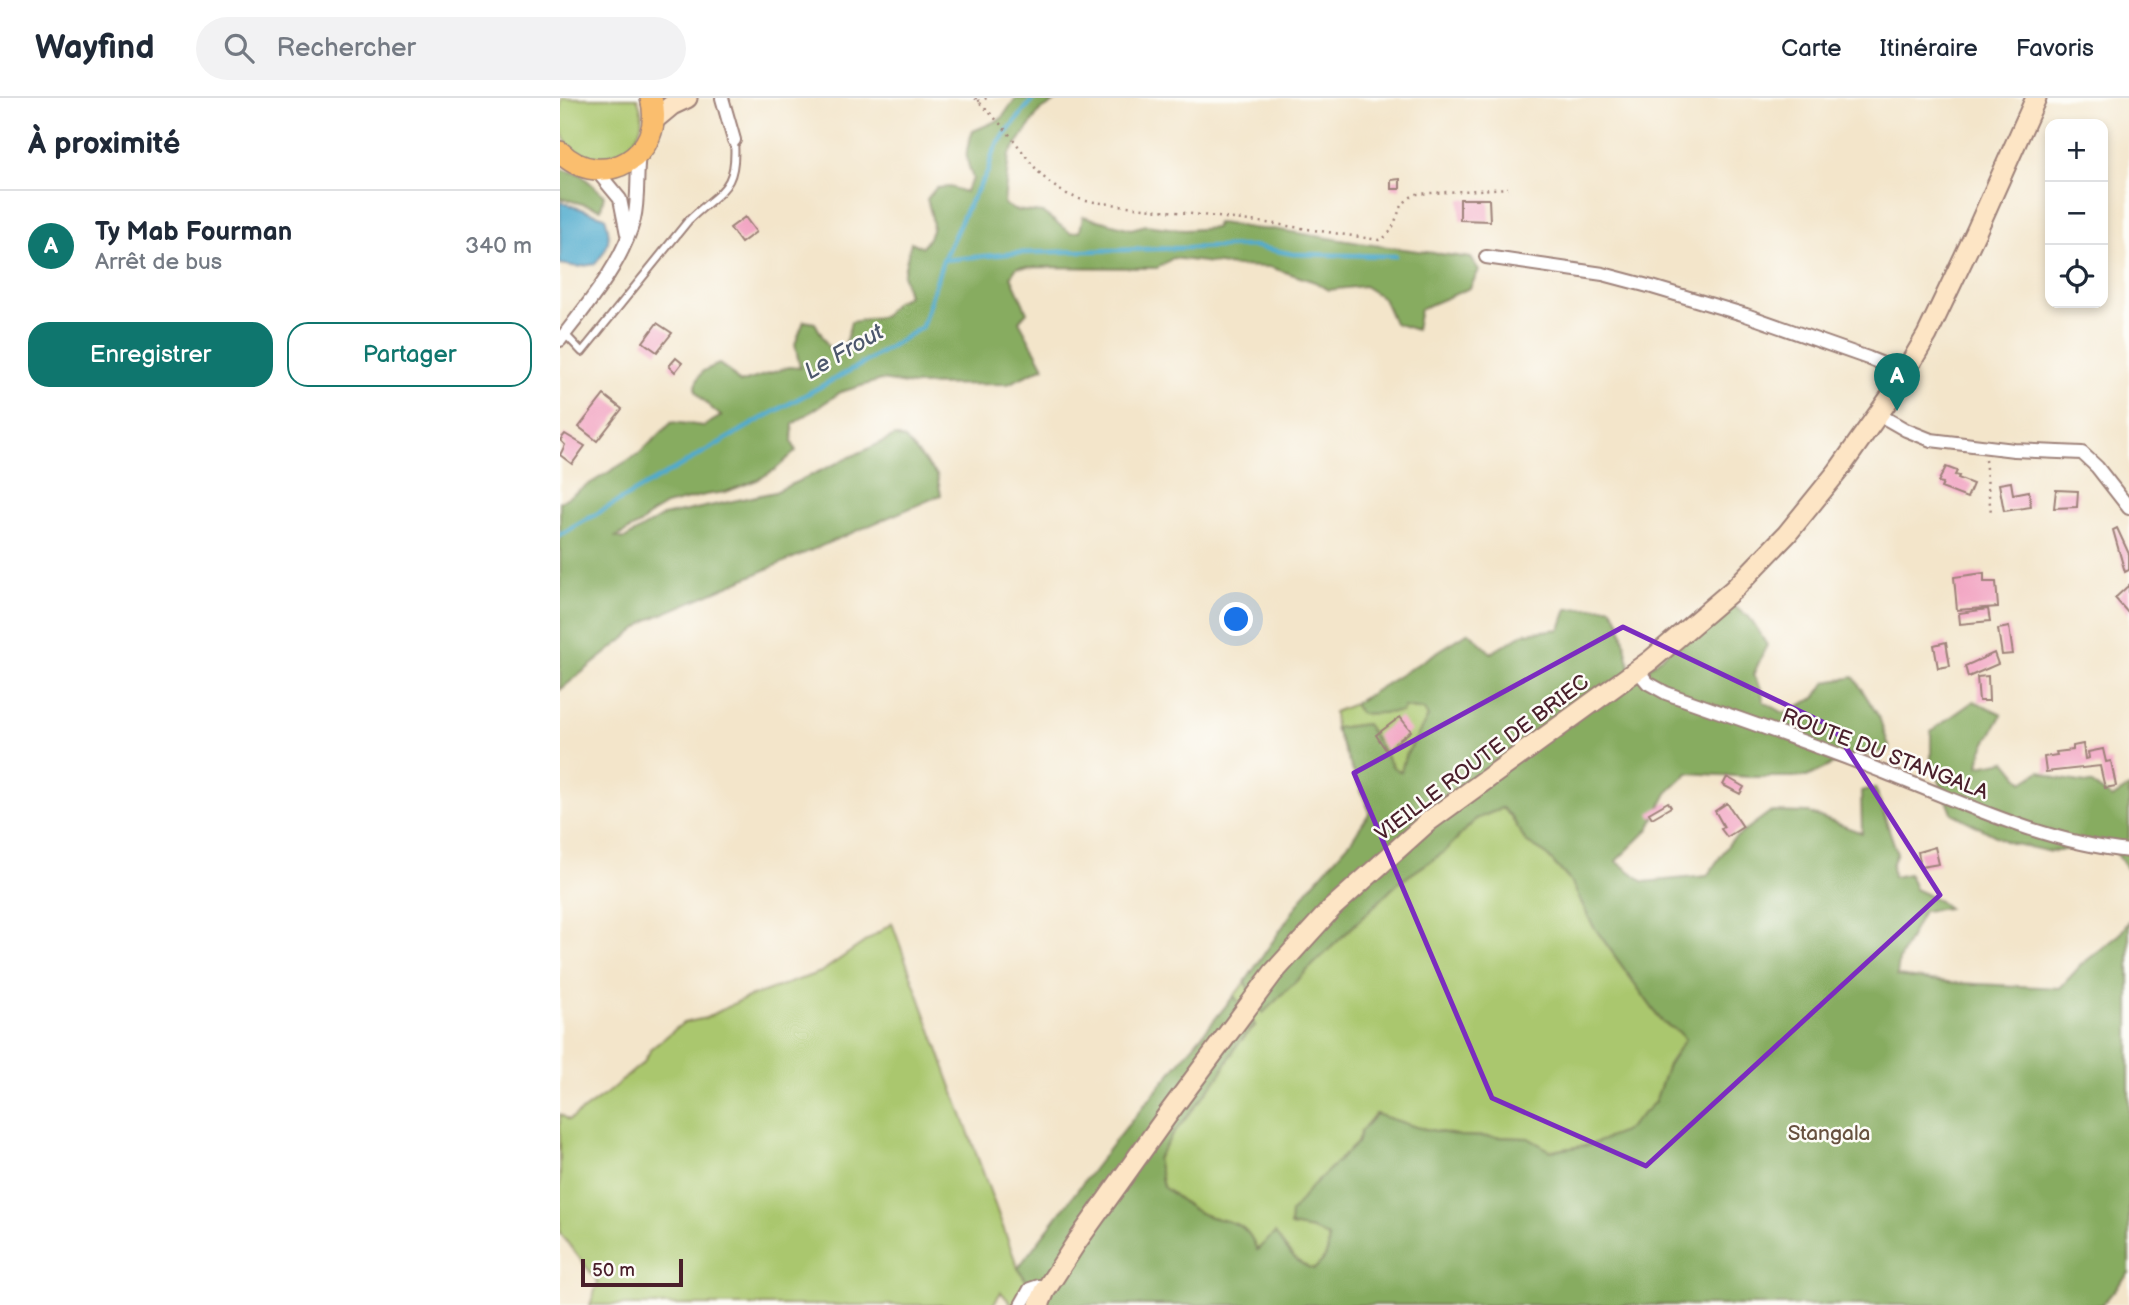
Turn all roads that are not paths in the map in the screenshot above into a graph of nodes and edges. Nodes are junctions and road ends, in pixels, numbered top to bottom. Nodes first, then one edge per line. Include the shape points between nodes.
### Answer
1 (651, 98) edge
2 (687, 98) edge
3 (722, 98) edge
4 (2036, 98) edge
5 (654, 120) junction
6 (734, 140) joint
7 (561, 153) edge
8 (639, 153) junction
9 (596, 170) junction
10 (628, 237) junction
11 (1486, 257) dead end
12 (562, 337) edge
13 (1905, 373) junction
14 (1878, 414) junction
15 (2129, 508) edge
16 (1637, 670) junction
17 (2129, 851) edge
18 (1042, 1298) edge
19 (1021, 1305) edge

1 - 5 main road
2 - 5 street
3 - 6 street
4 - 13 street, VIEILLE ROUTE DE BRIEC via 1944,302
5 - 8 main road
6 - 12 lane via 734,168 722,193 688,221 582,352
7 - 9 main road
8 - 9 main road via 619,166
8 - 10 street via 637,201
9 - 10 street via 620,199
10 - 12 street via 606,277
11 - 13 street via 1603,274 1652,287 1746,315
13 - 14 street, VIEILLE ROUTE DE BRIEC
14 - 15 street via 1923,438 2082,453
14 - 16 street, VIEILLE ROUTE DE BRIEC via 1771,551 1734,589
16 - 17 street, ROUTE DU STANGALA via 1666,693 2006,821 2063,839
16 - 18 street, VIEILLE ROUTE DE BRIEC via 1429,821 1293,949 1126,1172
18 - 19 street via 1035,1286

